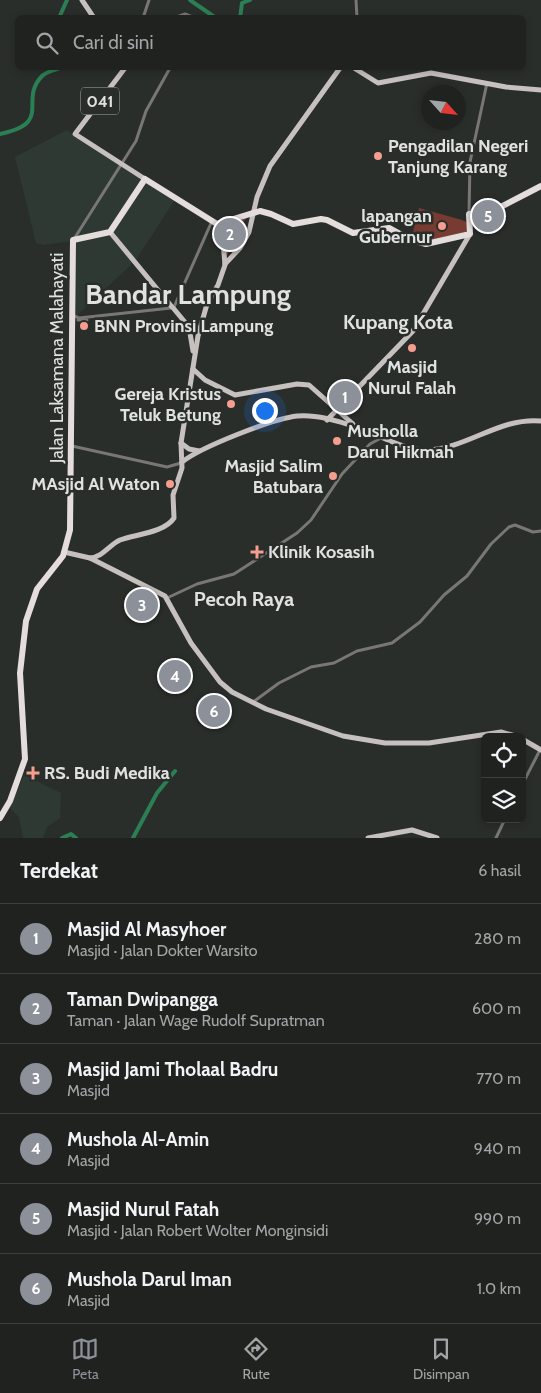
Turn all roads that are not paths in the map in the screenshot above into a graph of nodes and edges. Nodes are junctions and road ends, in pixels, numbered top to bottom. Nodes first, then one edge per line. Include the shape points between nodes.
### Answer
1 (82, 0) edge
2 (149, 0) edge
3 (356, 0) edge
4 (92, 15) edge
5 (144, 15) edge
6 (357, 15) edge
7 (123, 70) edge
8 (169, 70) edge
9 (339, 70) edge
10 (357, 70) edge
11 (487, 83) junction
12 (541, 90) edge
13 (121, 164) junction
14 (145, 179) junction
15 (541, 186) edge
16 (253, 212) junction
17 (469, 214) junction
18 (215, 222) junction
19 (110, 232) junction
20 (470, 234) junction
21 (461, 237) junction
22 (74, 240) junction
23 (465, 245) junction
24 (225, 265) junction
25 (173, 308) junction
26 (75, 319) junction
27 (189, 327) junction
28 (179, 328) dead end
29 (194, 361) junction
30 (195, 375) junction
31 (205, 380) junction
32 (191, 386) junction
33 (337, 410) junction
34 (344, 417) junction
35 (328, 420) junction
36 (541, 421) edge
37 (344, 423) junction
38 (356, 426) junction
39 (368, 431) junction
40 (384, 437) junction
41 (181, 442) junction
42 (370, 444) junction
43 (72, 446) junction
44 (199, 451) junction
45 (182, 462) junction
46 (541, 531) edge
47 (66, 551) junction
48 (98, 556) junction
49 (90, 558) junction
50 (98, 563) junction
51 (167, 598) junction
52 (253, 702) junction
53 (481, 735) edge
54 (526, 741) edge
55 (540, 750) edge
56 (526, 778) edge
57 (0, 816) edge
58 (503, 823) edge
59 (385, 836) edge
60 (368, 838) edge
61 (436, 838) edge
62 (496, 838) edge

1 - 4 main road
2 - 5 street
3 - 6 street
7 - 13 main road, 041 via 75,134
8 - 13 street via 146,111 139,136
9 - 16 main road via 273,161
10 - 11 main road via 378,83 431,73
11 - 12 main road
11 - 17 street via 470,162
13 - 14 main road, 041
13 - 22 street
14 - 18 highway
14 - 19 highway
15 - 17 highway via 493,211
16 - 18 highway
16 - 21 highway via 268,212 294,224 327,220 353,233 389,228 426,244
16 - 24 main road via 249,232
17 - 20 highway
18 - 24 main road via 223,242
18 - 25 street
19 - 22 highway, Jalan Laksamana Malahayati
19 - 25 main road
20 - 21 highway
20 - 23 main road
21 - 23 highway
22 - 26 highway, Jalan Laksamana Malahayati
23 - 33 main road via 409,335
24 - 29 main road via 203,315
25 - 26 street
25 - 27 main road
26 - 43 highway, Jalan Laksamana Malahayati
27 - 28 main road via 184,324
27 - 29 main road
29 - 30 main road
30 - 31 main road
30 - 32 main road
31 - 32 main road via 196,380
31 - 33 main road via 235,395 305,384
32 - 41 main road
33 - 34 main road
33 - 35 main road
34 - 37 main road
34 - 38 main road
35 - 37 main road
35 - 44 main road via 291,417
36 - 40 main road via 500,427 430,450
37 - 38 main road
38 - 39 main road
39 - 40 main road
39 - 42 street via 372,437
40 - 42 street
41 - 44 main road via 189,449
41 - 45 main road
42 - 51 street via 340,477 297,534 234,574 197,584
43 - 45 street via 167,466
43 - 47 highway, Jalan Laksamana Malahayati
44 - 45 main road
45 - 48 main road via 173,495 175,516 171,522 116,543
46 - 52 street via 509,527 467,576 444,595 420,622 390,644 357,651 334,663 311,667 279,683
47 - 49 main road
47 - 57 highway via 37,589 27,617 20,656 25,759
48 - 49 main road
48 - 50 main road
49 - 50 main road
50 - 51 main road
51 - 52 main road via 191,643 220,682
52 - 53 main road via 338,734 380,742 429,744
54 - 55 main road
55 - 56 street
58 - 62 street
59 - 60 main road
59 - 61 main road via 415,830

